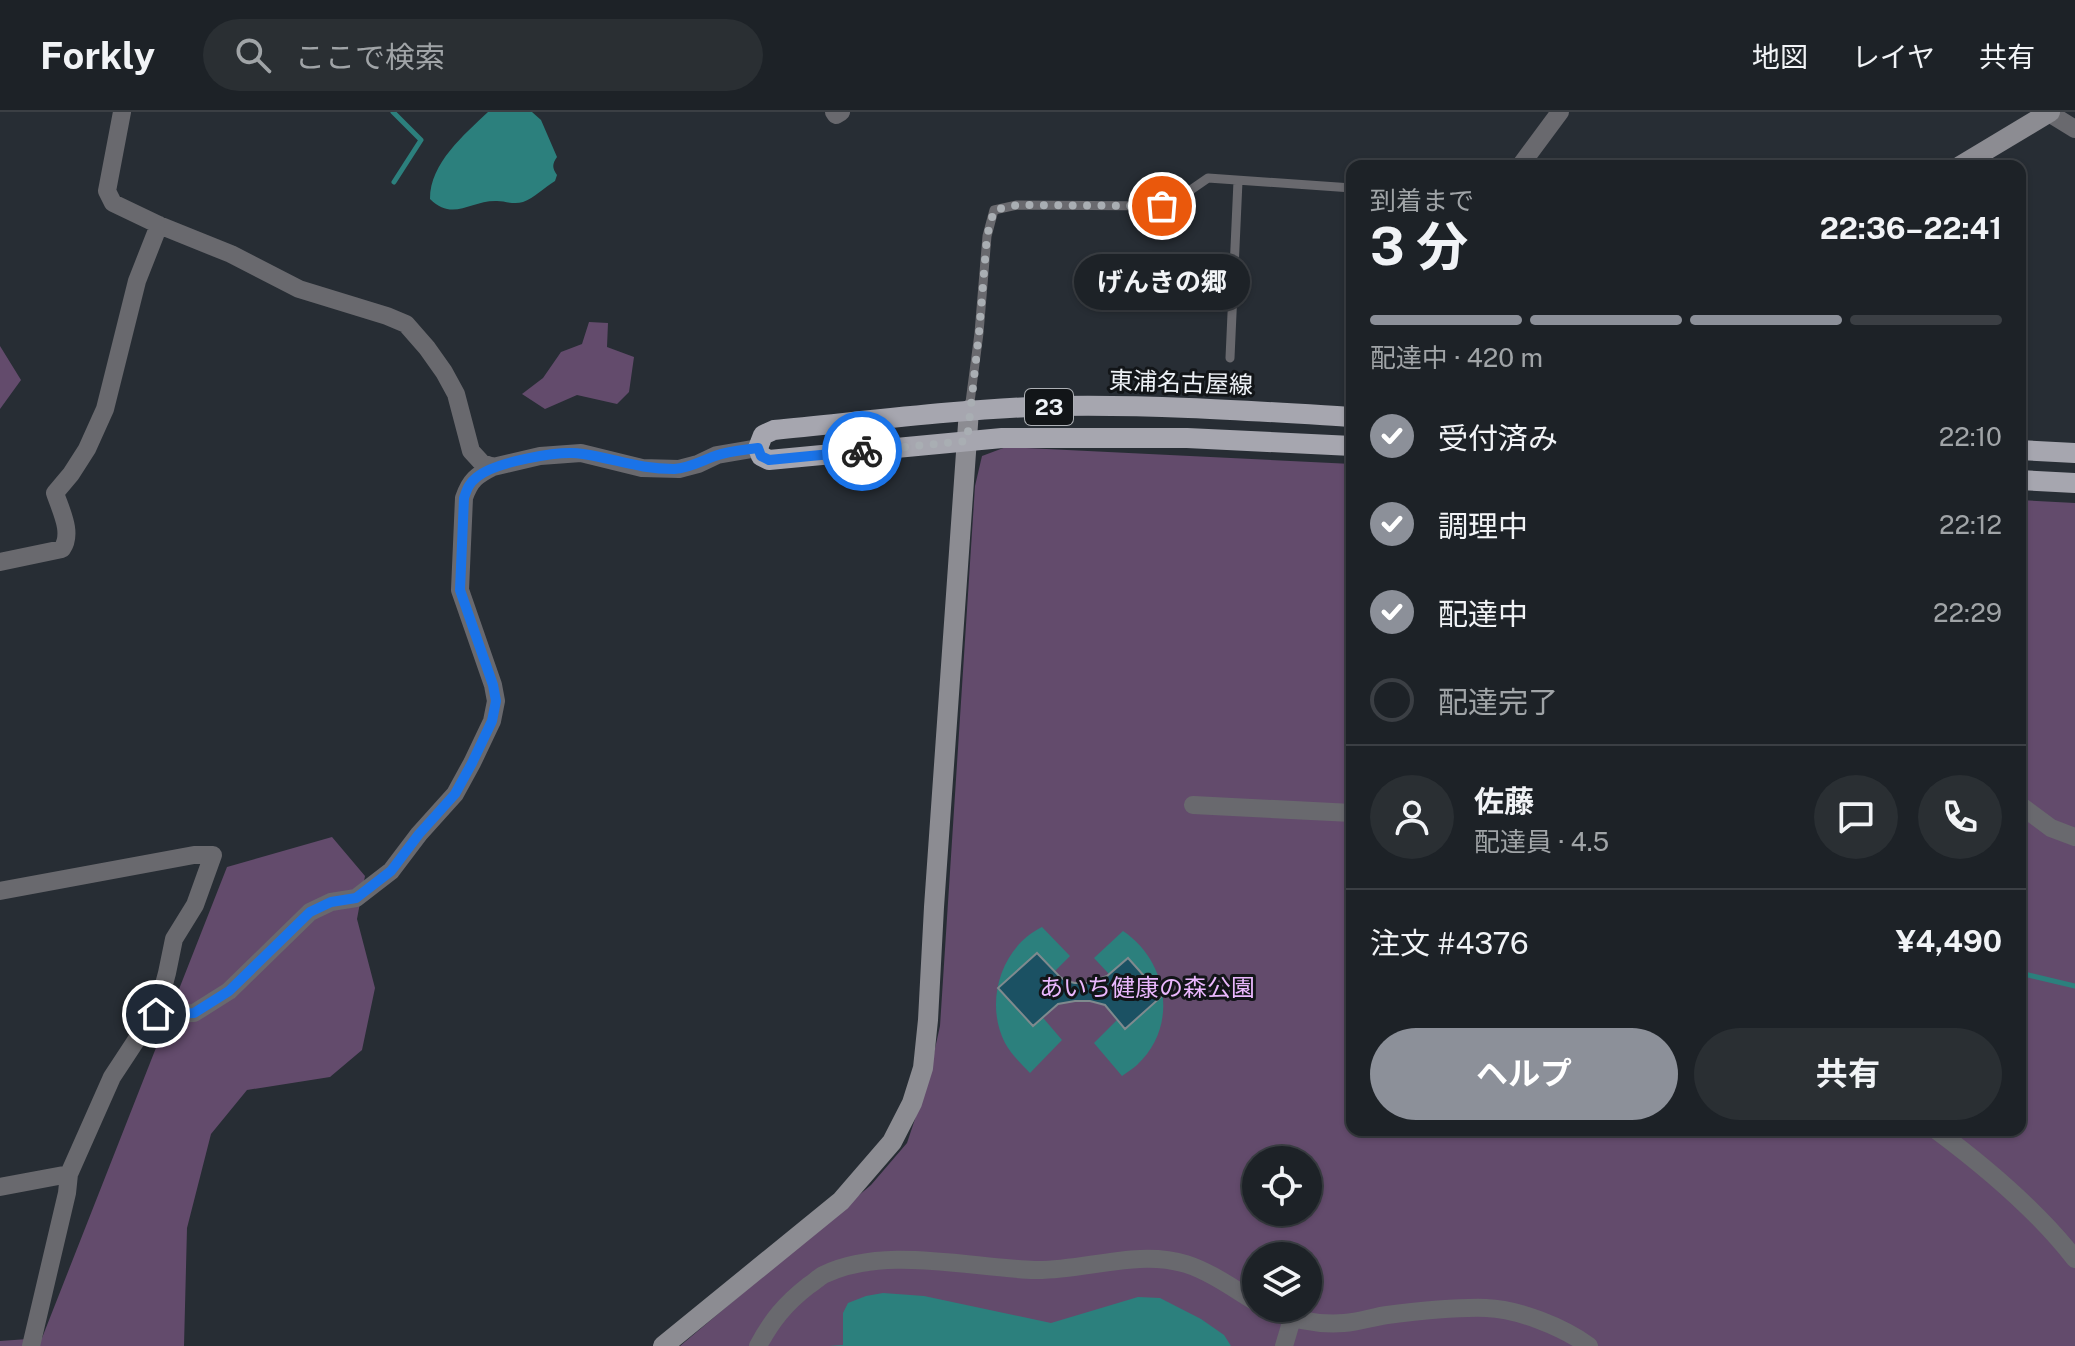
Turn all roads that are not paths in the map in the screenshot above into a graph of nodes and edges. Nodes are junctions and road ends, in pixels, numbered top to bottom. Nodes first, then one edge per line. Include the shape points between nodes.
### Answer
1 (122, 112) edge
2 (834, 112) edge
3 (841, 112) edge
4 (1560, 112) edge
5 (2049, 112) edge
6 (2075, 129) edge
7 (1524, 160) edge
8 (1970, 160) edge
9 (1238, 181) junction
10 (1346, 188) edge
11 (159, 225) junction
12 (1230, 358) dead end
13 (969, 410) junction
14 (1346, 417) edge
15 (967, 441) junction
16 (1346, 446) edge
17 (758, 448) junction
18 (2026, 450) edge
19 (2075, 453) edge
20 (493, 467) junction
21 (2026, 480) edge
22 (2075, 483) edge
23 (0, 562) edge
24 (1193, 805) dead end
25 (2026, 809) edge
26 (1346, 813) edge
27 (2075, 837) edge
28 (0, 891) edge
29 (156, 1014) junction
30 (1943, 1136) edge
31 (69, 1174) junction
32 (0, 1187) edge
33 (2075, 1259) edge
34 (1242, 1293) edge
35 (1291, 1322) edge
36 (1308, 1322) edge
37 (31, 1346) edge
38 (663, 1346) edge
39 (758, 1346) edge
40 (1284, 1346) edge
41 (1589, 1346) edge

1 - 11 street via 107,191 113,203
2 - 3 street
4 - 7 street
5 - 6 street
5 - 8 street
9 - 10 lane
9 - 12 lane
9 - 13 lane via 1208,178 1162,206 1017,205 994,210
11 - 20 street via 299,289 406,324 456,394 471,451
11 - 23 street via 137,281 105,409 87,449 55,493 68,533 65,546
13 - 14 main road, 東浦名古屋線 / 23 via 1144,407
13 - 15 street
13 - 17 main road, 東浦名古屋線 / 23 via 774,430 763,435
15 - 16 main road, 23 via 1187,438
15 - 17 main road, 23 via 769,460
15 - 38 street via 928,1020 923,1068 912,1103 892,1142 841,1201
17 - 20 street via 679,469 642,468 581,453
18 - 19 main road
20 - 29 street via 468,485 464,498 460,590 496,701 492,721 455,794 379,882 356,898 310,912 229,991 194,1013
21 - 22 main road
24 - 26 street
25 - 27 street
28 - 29 street via 213,855 195,905 174,939
29 - 31 street via 112,1077
30 - 33 street via 2023,1201
31 - 32 street
31 - 37 street
34 - 39 street via 1187,1264 1156,1258 1036,1270 925,1261 859,1264 822,1276 787,1302
35 - 40 street
36 - 41 street via 1346,1323 1485,1308 1552,1324

